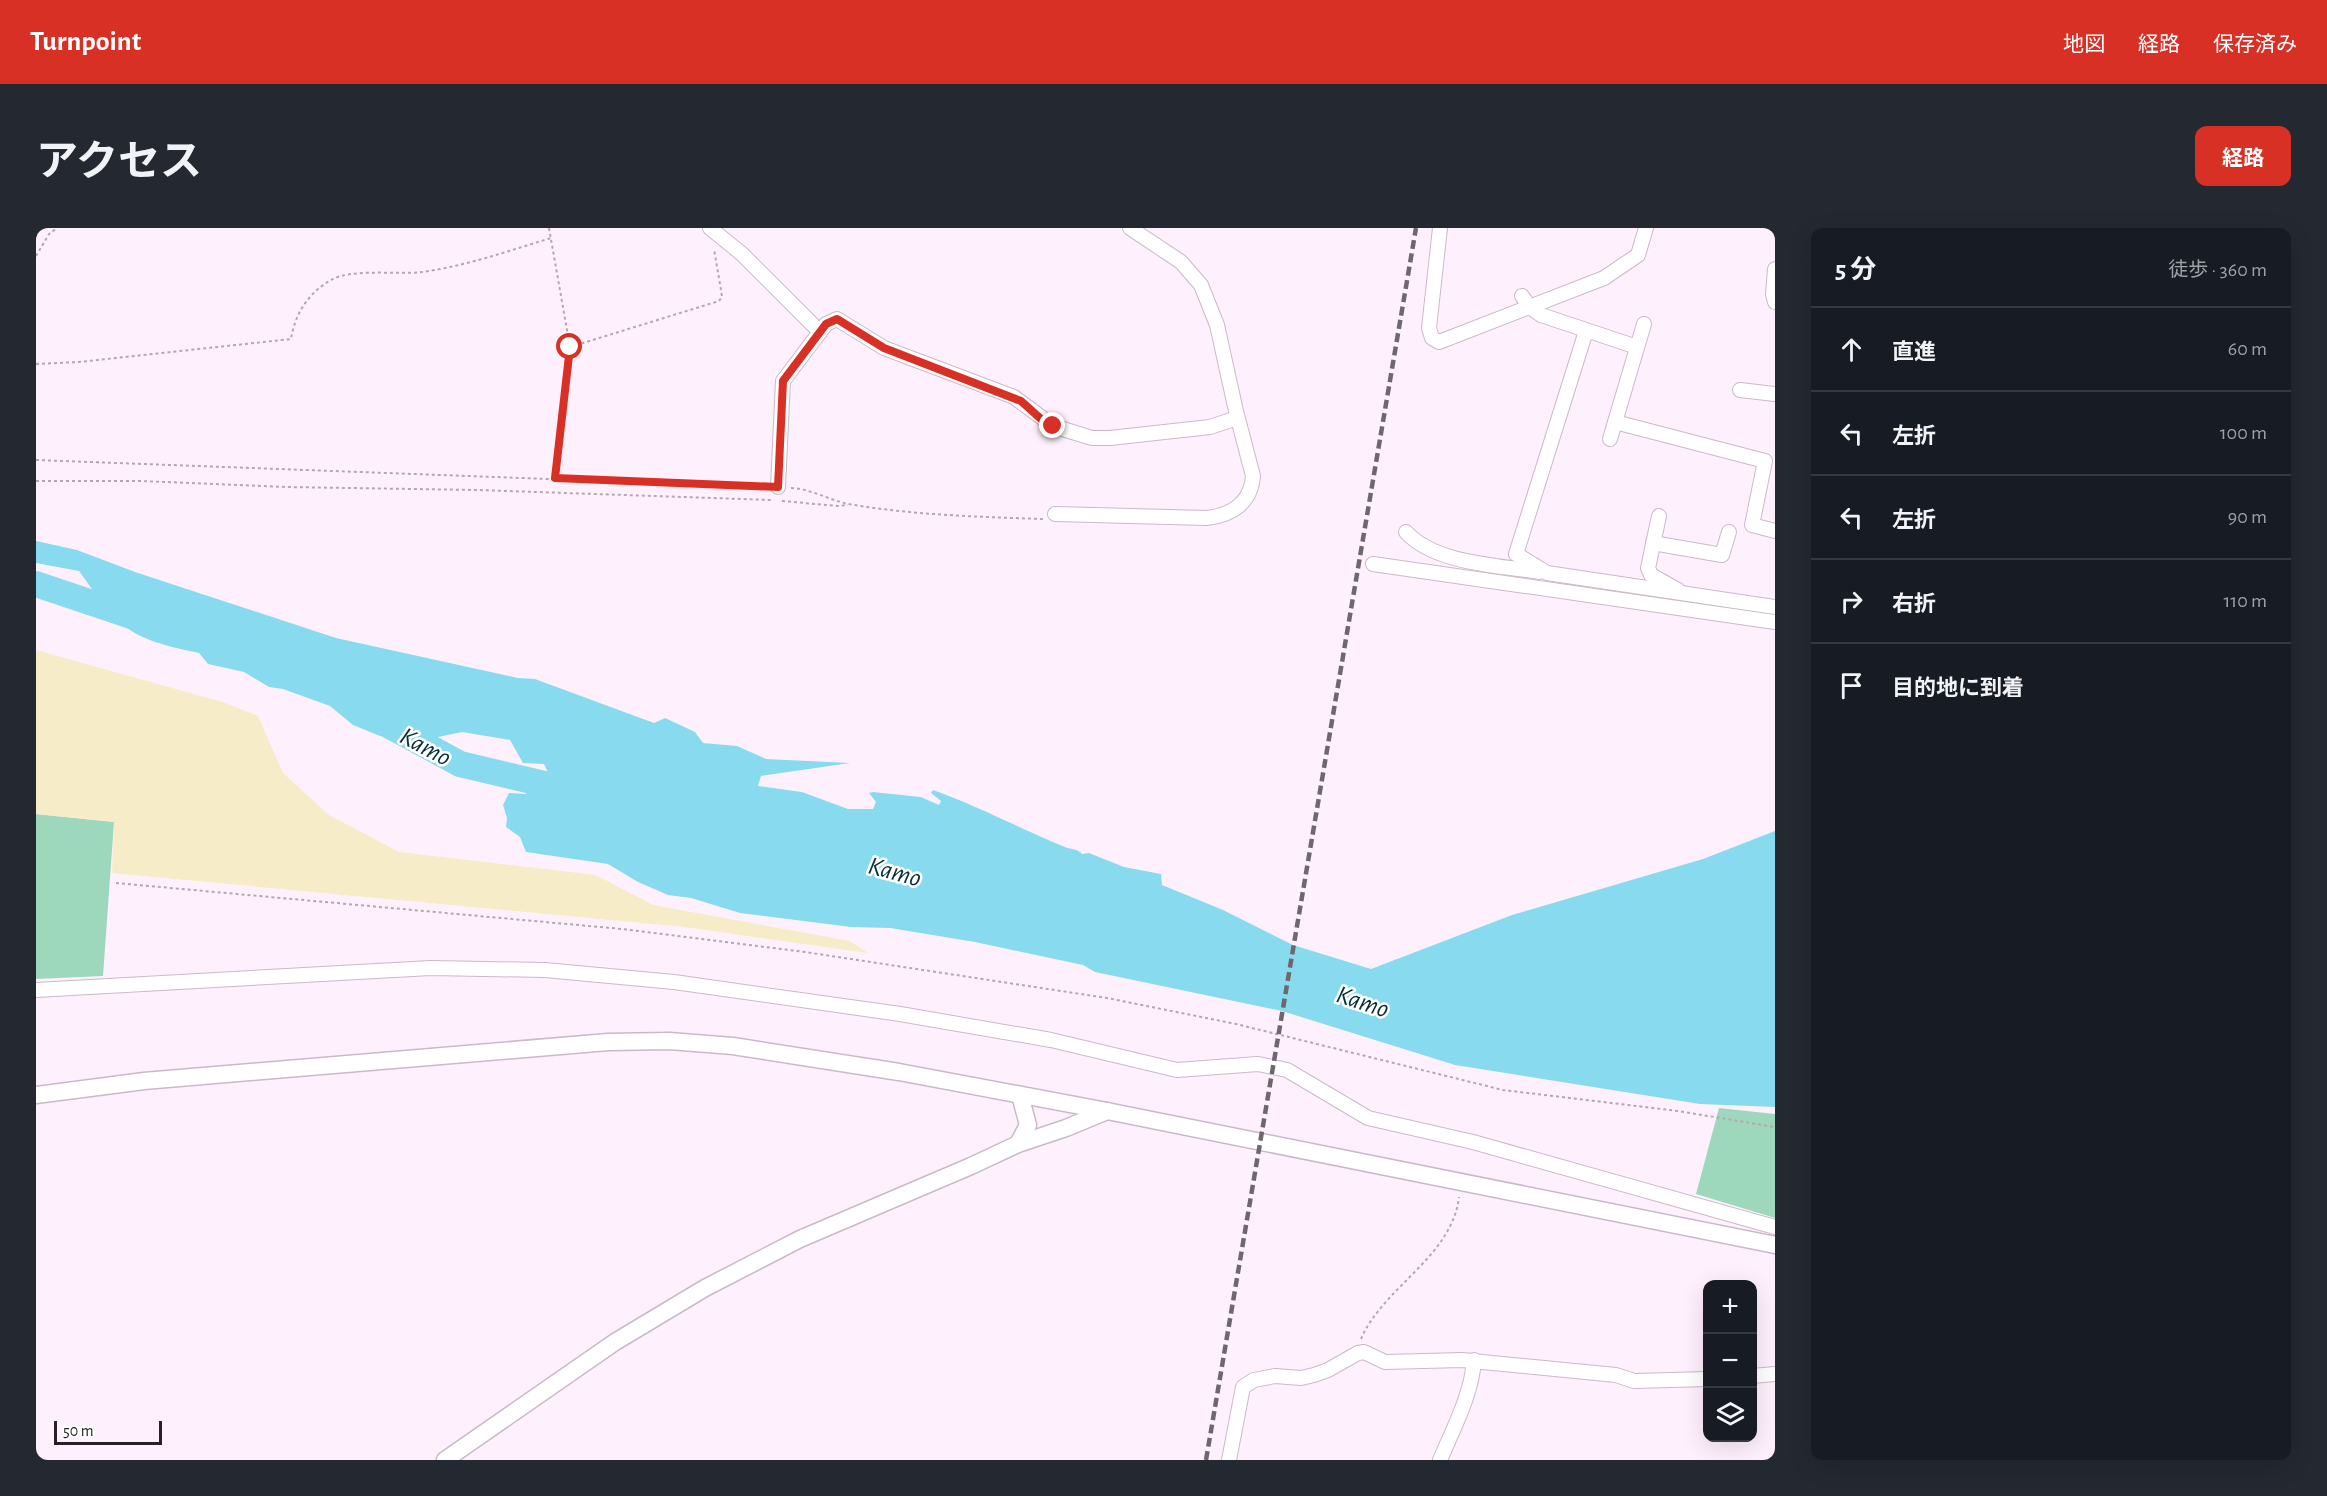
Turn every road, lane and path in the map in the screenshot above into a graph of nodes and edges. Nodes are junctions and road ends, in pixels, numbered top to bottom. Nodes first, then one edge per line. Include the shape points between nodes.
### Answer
1 (57, 228) edge
2 (549, 228) edge
3 (710, 228) edge
4 (1130, 228) edge
5 (1440, 228) edge
6 (1646, 228) edge
7 (551, 238) junction
8 (36, 256) edge
9 (1775, 269) edge
10 (1526, 301) junction
11 (1775, 301) edge
12 (1644, 324) dead end
13 (1586, 330) junction
14 (820, 332) junction
15 (570, 347) junction
16 (1637, 347) junction
17 (36, 364) edge
18 (1740, 390) dead end
19 (1775, 394) edge
20 (1238, 418) junction
21 (1615, 422) junction
22 (1610, 439) dead end
23 (36, 460) edge
24 (555, 478) junction
25 (36, 481) edge
26 (1761, 484) junction
27 (778, 487) junction
28 (1775, 488) edge
29 (850, 505) junction
30 (1055, 514) joint
31 (1659, 516) dead end
32 (1775, 531) edge
33 (1406, 532) dead end
34 (1730, 532) dead end
35 (1653, 543) junction
36 (1373, 564) dead end
37 (1547, 573) junction
38 (1685, 594) junction
39 (1775, 607) edge
40 (1775, 622) edge
41 (116, 884) dead end
42 (36, 990) edge
43 (36, 1095) edge
44 (1020, 1095) junction
45 (1107, 1111) junction
46 (1775, 1127) edge
47 (1018, 1144) junction
48 (1461, 1182) junction
49 (1775, 1227) edge
50 (1775, 1245) edge
51 (1361, 1352) junction
52 (1474, 1360) junction
53 (1775, 1374) edge
54 (1757, 1376) edge
55 (1703, 1379) edge
56 (445, 1460) edge
57 (1229, 1460) edge
58 (1440, 1460) edge

1 - 8 path
2 - 7 path
3 - 14 street via 742,254
3 - 15 path via 722,297 719,301
4 - 20 street via 1181,262 1201,285 1217,325
5 - 10 street via 1429,328 1432,338 1439,342
6 - 10 street via 1638,255 1604,278
7 - 15 path
7 - 17 path via 420,272 337,277 302,306 291,339
9 - 11 street
10 - 13 street via 1541,315
12 - 16 street
13 - 16 street
13 - 37 street via 1516,554
14 - 20 street via 832,320 841,320 884,348 1014,397 1053,426 1092,438 1189,430
14 - 27 street via 783,381
15 - 24 path
16 - 21 street
18 - 19 street
20 - 30 street via 1253,476 1252,487 1232,512 1207,518
21 - 22 street
21 - 26 street via 1765,461
23 - 24 path
24 - 27 path
25 - 29 path via 478,490
26 - 28 street
26 - 32 street via 1752,525
27 - 29 path via 801,488
29 - 30 path via 912,513 1048,520
31 - 35 street
33 - 37 street via 1416,543 1442,556
34 - 35 street via 1722,555
35 - 38 street via 1648,568 1652,575
36 - 40 street
37 - 38 street
38 - 39 street
41 - 46 path via 622,928 805,951 1107,998 1236,1024 1503,1090
42 - 49 street via 442,968 544,970 674,982 1050,1040 1177,1070 1258,1064 1287,1070 1368,1118 1473,1142
43 - 44 street via 167,1079 608,1042 669,1041 744,1048
44 - 45 street
44 - 47 street via 1028,1125
45 - 47 street
45 - 48 street
47 - 56 street via 800,1239 705,1288 615,1342
48 - 50 street
48 - 51 path via 1450,1226 1365,1329 1358,1345
51 - 52 street via 1385,1362
51 - 57 street via 1314,1375 1254,1380 1243,1387
52 - 55 street via 1616,1375 1634,1381
52 - 58 street via 1464,1401
53 - 54 street

